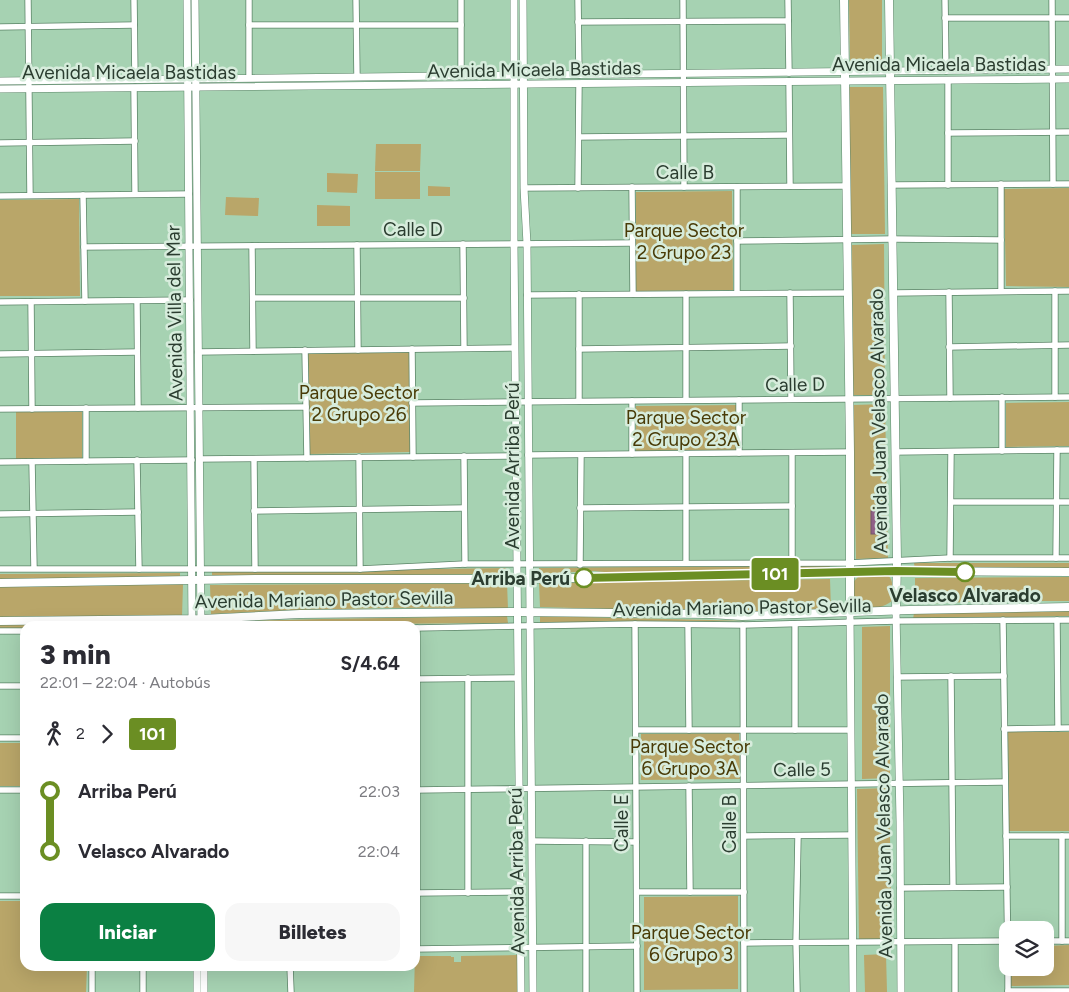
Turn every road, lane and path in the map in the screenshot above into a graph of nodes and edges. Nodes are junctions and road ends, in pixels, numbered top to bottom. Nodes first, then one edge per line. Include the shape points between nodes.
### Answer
1 (28, 0) edge
2 (134, 0) edge
3 (187, 0) edge
4 (195, 0) edge
5 (249, 0) edge
6 (356, 0) edge
7 (460, 0) edge
8 (514, 0) edge
9 (523, 0) edge
10 (578, 0) edge
11 (683, 0) edge
12 (788, 0) edge
13 (844, 0) edge
14 (889, 0) edge
15 (945, 0) edge
16 (1052, 0) edge
17 (945, 18) junction
18 (1052, 18) junction
19 (1069, 18) edge
20 (788, 21) junction
21 (578, 22) junction
22 (683, 22) junction
23 (356, 24) junction
24 (134, 25) junction
25 (249, 25) junction
26 (461, 25) junction
27 (29, 26) junction
28 (0, 27) edge
29 (1069, 69) edge
30 (1053, 70) junction
31 (946, 71) junction
32 (789, 73) junction
33 (845, 73) junction
34 (683, 74) junction
35 (579, 75) junction
36 (461, 76) junction
37 (514, 76) junction
38 (524, 76) junction
39 (889, 76) junction
40 (357, 77) junction
41 (249, 78) junction
42 (192, 79) junction
43 (1053, 79) junction
44 (1069, 79) edge
45 (134, 80) junction
46 (948, 80) junction
47 (0, 81) edge
48 (789, 81) junction
49 (845, 81) junction
50 (524, 84) junction
51 (579, 84) junction
52 (683, 84) junction
53 (29, 85) junction
54 (515, 85) junction
55 (0, 89) edge
56 (134, 89) junction
57 (192, 89) junction
58 (1053, 132) junction
59 (1069, 132) edge
60 (948, 133) junction
61 (789, 134) junction
62 (683, 136) junction
63 (579, 137) junction
64 (135, 141) junction
65 (30, 142) junction
66 (0, 143) edge
67 (1001, 184) junction
68 (1053, 184) junction
69 (1069, 184) edge
70 (891, 185) junction
71 (948, 185) junction
72 (737, 186) junction
73 (790, 186) junction
74 (846, 186) junction
75 (632, 187) junction
76 (684, 187) junction
77 (524, 188) junction
78 (578, 188) junction
79 (135, 194) junction
80 (189, 194) junction
81 (83, 195) junction
82 (0, 196) edge
83 (30, 196) junction
84 (892, 239) junction
85 (737, 240) junction
86 (847, 240) junction
87 (1001, 240) junction
88 (632, 243) junction
89 (463, 244) junction
90 (514, 244) junction
91 (527, 244) junction
92 (357, 245) junction
93 (193, 246) junction
94 (252, 246) junction
95 (84, 247) junction
96 (1069, 290) edge
97 (1001, 291) junction
98 (1054, 291) junction
99 (893, 292) junction
100 (949, 292) junction
101 (737, 293) junction
102 (790, 293) junction
103 (848, 293) junction
104 (579, 294) junction
105 (633, 294) junction
106 (686, 294) junction
107 (527, 295) junction
108 (253, 298) junction
109 (357, 298) junction
110 (464, 298) junction
111 (190, 300) junction
112 (84, 301) junction
113 (137, 301) junction
114 (0, 302) edge
115 (31, 302) junction
116 (1055, 345) junction
117 (1069, 345) edge
118 (791, 346) junction
119 (949, 346) junction
120 (464, 348) junction
121 (515, 348) junction
122 (686, 348) junction
123 (412, 349) junction
124 (579, 349) junction
125 (305, 350) junction
126 (358, 350) junction
127 (253, 351) junction
128 (137, 352) junction
129 (198, 352) junction
130 (31, 353) junction
131 (0, 354) edge
132 (1002, 397) junction
133 (1055, 397) junction
134 (1069, 397) edge
135 (950, 398) junction
136 (791, 399) junction
137 (849, 399) junction
138 (894, 399) junction
139 (686, 400) junction
140 (739, 400) junction
141 (632, 401) junction
142 (522, 402) junction
143 (579, 402) junction
144 (412, 403) junction
145 (306, 407) junction
146 (86, 408) junction
147 (138, 408) junction
148 (195, 408) junction
149 (0, 409) edge
150 (32, 409) junction
151 (1056, 450) junction
152 (1069, 450) edge
153 (1002, 451) junction
154 (850, 452) junction
155 (895, 452) junction
156 (951, 452) junction
157 (739, 453) junction
158 (792, 453) junction
159 (632, 454) junction
160 (686, 454) junction
161 (528, 455) junction
162 (581, 455) junction
163 (464, 456) junction
164 (516, 456) junction
165 (413, 457) junction
166 (307, 458) junction
167 (359, 458) junction
168 (254, 459) junction
169 (137, 460) junction
170 (195, 460) junction
171 (86, 461) junction
172 (0, 462) edge
173 (32, 462) junction
174 (951, 502) junction
175 (1057, 502) junction
176 (1069, 502) edge
177 (792, 506) junction
178 (686, 507) junction
179 (464, 508) junction
180 (580, 508) junction
181 (359, 510) junction
182 (254, 511) junction
183 (138, 512) junction
184 (0, 514) edge
185 (33, 514) junction
186 (950, 558) junction
187 (1056, 558) junction
188 (1069, 558) edge
189 (896, 561) junction
190 (792, 562) junction
191 (849, 562) junction
192 (686, 563) junction
193 (465, 564) junction
194 (517, 565) junction
195 (529, 565) junction
196 (580, 565) junction
197 (34, 568) junction
198 (0, 569) edge
199 (139, 569) junction
200 (254, 569) junction
201 (360, 569) junction
202 (192, 570) junction
203 (200, 570) junction
204 (896, 571) junction
205 (849, 572) junction
206 (1069, 572) edge
207 (517, 579) junction
208 (530, 579) junction
209 (196, 581) junction
210 (0, 583) edge
211 (1069, 607) edge
212 (896, 611) junction
213 (518, 612) junction
214 (529, 612) junction
215 (850, 612) junction
216 (1003, 620) junction
217 (1057, 620) junction
218 (1069, 620) edge
219 (0, 621) edge
220 (20, 621) edge
221 (196, 621) edge
222 (219, 621) edge
223 (896, 621) junction
224 (850, 622) junction
225 (635, 624) junction
226 (796, 624) junction
227 (688, 625) junction
228 (744, 625) junction
229 (518, 627) junction
230 (529, 627) junction
231 (420, 628) edge
232 (20, 631) edge
233 (0, 632) edge
234 (951, 676) junction
235 (1004, 676) junction
236 (897, 677) junction
237 (468, 678) junction
238 (518, 678) junction
239 (420, 679) edge
240 (0, 686) edge
241 (20, 686) edge
242 (1058, 728) junction
243 (1069, 728) edge
244 (1004, 729) junction
245 (636, 730) junction
246 (689, 730) junction
247 (744, 730) junction
248 (795, 730) junction
249 (850, 730) junction
250 (0, 738) edge
251 (20, 738) edge
252 (1004, 782) junction
253 (899, 783) junction
254 (952, 783) junction
255 (851, 784) junction
256 (744, 785) junction
257 (636, 786) junction
258 (689, 786) junction
259 (525, 788) junction
260 (468, 789) junction
261 (0, 790) edge
262 (20, 790) edge
263 (420, 790) edge
264 (744, 836) junction
265 (798, 836) junction
266 (851, 836) junction
267 (1006, 836) junction
268 (1062, 836) junction
269 (1069, 836) edge
270 (532, 841) junction
271 (586, 842) junction
272 (636, 842) junction
273 (953, 887) junction
274 (1007, 887) junction
275 (900, 888) junction
276 (520, 892) junction
277 (637, 892) junction
278 (690, 892) junction
279 (744, 892) junction
280 (420, 893) edge
281 (468, 893) junction
282 (0, 896) edge
283 (20, 896) edge
284 (1007, 921) edge
285 (999, 941) edge
286 (1066, 941) edge
287 (796, 942) junction
288 (956, 942) junction
289 (744, 943) junction
290 (853, 943) junction
291 (901, 943) junction
292 (533, 946) junction
293 (586, 946) junction
294 (637, 946) junction
295 (520, 948) junction
296 (420, 949) edge
297 (92, 971) edge
298 (143, 971) edge
299 (197, 971) edge
300 (204, 971) edge
301 (290, 971) edge
302 (1008, 976) edge
303 (1066, 991) edge
304 (92, 992) edge
305 (143, 992) edge
306 (197, 992) edge
307 (204, 992) edge
308 (291, 992) edge
309 (521, 992) edge
310 (533, 992) edge
311 (586, 992) edge
312 (637, 992) edge
313 (744, 992) edge
314 (797, 992) edge
315 (853, 992) edge
316 (901, 992) edge
317 (955, 992) edge
318 (1008, 992) edge

1 - 27 street
2 - 24 street
3 - 42 street, Avenida Villa del Mar
4 - 42 street, Avenida Villa del Mar
5 - 25 street
6 - 23 street
7 - 26 street
8 - 37 street, Avenida Arriba Perú
9 - 38 street, Avenida Arriba Perú
10 - 21 street
11 - 22 street
12 - 20 street
13 - 33 main road, Avenida Juan Velasco Alvarado
14 - 39 main road, Avenida Juan Velasco Alvarado
15 - 17 street
16 - 18 street
17 - 18 street
17 - 31 street
18 - 19 street
18 - 30 street
20 - 22 street
20 - 32 street
21 - 22 street
21 - 35 street
22 - 34 street
23 - 25 street
23 - 26 street
23 - 40 street
24 - 27 street
24 - 45 street
25 - 41 street
26 - 36 street
27 - 28 street
27 - 53 street
29 - 30 street, Avenida Micaela Bastidas
30 - 31 street, Avenida Micaela Bastidas
30 - 43 street
31 - 39 street, Avenida Micaela Bastidas
32 - 33 street, Avenida Micaela Bastidas
32 - 34 street, Avenida Micaela Bastidas
33 - 39 street, Avenida Micaela Bastidas
33 - 49 main road, Avenida Juan Velasco Alvarado
34 - 35 street, Avenida Micaela Bastidas
34 - 52 street
35 - 38 street, Avenida Micaela Bastidas
36 - 37 street, Avenida Micaela Bastidas
36 - 40 street, Avenida Micaela Bastidas
37 - 38 street, Avenida Micaela Bastidas
37 - 54 street, Avenida Arriba Perú
38 - 50 street, Avenida Arriba Perú
39 - 46 street, Avenida Micaela Bastidas
39 - 49 street, Avenida Micaela Bastidas
39 - 70 main road, Avenida Juan Velasco Alvarado
40 - 41 street, Avenida Micaela Bastidas
41 - 42 street, Avenida Micaela Bastidas
42 - 45 street, Avenida Micaela Bastidas
42 - 57 street, Avenida Villa del Mar
43 - 44 street, Avenida Micaela Bastidas
43 - 46 street, Avenida Micaela Bastidas
43 - 58 street
45 - 53 street, Avenida Micaela Bastidas
46 - 60 street
47 - 53 street, Avenida Micaela Bastidas
48 - 49 street, Avenida Micaela Bastidas
48 - 52 street, Avenida Micaela Bastidas
48 - 61 street
49 - 74 main road, Avenida Juan Velasco Alvarado
50 - 51 street, Avenida Micaela Bastidas
50 - 54 street, Avenida Micaela Bastidas
50 - 77 street, Avenida Arriba Perú
51 - 52 street, Avenida Micaela Bastidas
51 - 63 street
52 - 62 street
53 - 55 street, Avenida Micaela Bastidas
53 - 56 street, Avenida Micaela Bastidas
53 - 65 street
54 - 57 street, Avenida Micaela Bastidas
54 - 90 street, Avenida Arriba Perú
56 - 57 street, Avenida Micaela Bastidas
56 - 64 street
57 - 80 street, Avenida Villa del Mar
57 - 93 street, Avenida Villa del Mar
58 - 59 street
58 - 60 street
58 - 68 street
60 - 71 street
61 - 62 street
61 - 73 street
62 - 63 street
62 - 76 street
63 - 78 street
64 - 65 street
64 - 79 street
65 - 66 street
65 - 83 street
67 - 68 street
67 - 71 street
67 - 87 street
68 - 69 street
70 - 71 street
70 - 84 main road, Avenida Juan Velasco Alvarado
72 - 73 street, Calle B
72 - 76 street, Calle B
72 - 85 street
73 - 74 street, Calle B
74 - 86 main road, Avenida Juan Velasco Alvarado
75 - 76 street, Calle B
75 - 78 street, Calle B
75 - 88 street
77 - 78 street, Calle B
77 - 91 street, Avenida Arriba Perú
79 - 80 street
79 - 81 street
80 - 93 street, Avenida Villa del Mar
81 - 83 street
81 - 95 street
82 - 83 street
84 - 86 street
84 - 87 street
84 - 99 main road, Avenida Juan Velasco Alvarado
85 - 86 street
85 - 101 street
86 - 103 main road, Avenida Juan Velasco Alvarado
87 - 97 street
88 - 91 street, Calle D
88 - 105 street
89 - 90 street, Calle D
89 - 92 street, Calle D
89 - 110 street
90 - 91 street, Calle D
90 - 121 street, Avenida Arriba Perú
91 - 107 street, Avenida Arriba Perú
92 - 94 street, Calle D
92 - 109 street
93 - 94 street, Calle D
93 - 95 street, Calle D
93 - 111 street, Avenida Villa del Mar
93 - 129 street, Avenida Villa del Mar
94 - 108 street
95 - 112 street
96 - 98 street
97 - 98 street
97 - 100 street
98 - 116 street
99 - 100 street
99 - 138 main road, Avenida Juan Velasco Alvarado
100 - 119 street
101 - 102 street
101 - 106 street
102 - 103 street
102 - 118 street
103 - 137 main road, Avenida Juan Velasco Alvarado
104 - 105 street
104 - 107 street
104 - 124 street
105 - 106 street
106 - 122 street
107 - 142 street, Avenida Arriba Perú
108 - 109 street
108 - 127 street
109 - 110 street
109 - 126 street
110 - 120 street
111 - 113 street
111 - 148 street, Avenida Villa del Mar
112 - 113 street
112 - 115 street
113 - 128 street
114 - 115 street
115 - 130 street
116 - 117 street
116 - 119 street
116 - 133 street
118 - 122 street
118 - 136 street
119 - 135 street
120 - 121 street
120 - 123 street
121 - 142 street, Avenida Arriba Perú
122 - 124 street
122 - 139 street
123 - 126 street
123 - 144 street
124 - 143 street
125 - 126 street
125 - 127 street
125 - 145 street
127 - 129 street
128 - 130 street
128 - 147 street
129 - 148 street, Avenida Villa del Mar
130 - 131 street
130 - 150 street
132 - 133 street, Calle D
132 - 135 street, Calle D
132 - 153 street
133 - 134 street, Calle D
135 - 138 street, Calle D
136 - 137 street, Calle D
136 - 140 street, Calle D
137 - 138 street, Calle D
137 - 154 main road, Avenida Juan Velasco Alvarado
138 - 155 main road, Avenida Juan Velasco Alvarado
139 - 140 street, Calle D
139 - 141 street, Calle D
140 - 157 street
141 - 143 street, Calle D
141 - 159 street
142 - 143 street, Calle D
142 - 144 street, Calle D
142 - 161 street, Avenida Arriba Perú
142 - 164 street, Avenida Arriba Perú
144 - 165 street
145 - 148 street
145 - 166 street
146 - 147 street
146 - 150 street
146 - 171 street
147 - 148 street
148 - 170 street, Avenida Villa del Mar
149 - 150 street
151 - 152 street
151 - 153 street
151 - 175 street
153 - 156 street
154 - 158 street
154 - 191 main road, Avenida Juan Velasco Alvarado
155 - 156 street
155 - 189 main road, Avenida Juan Velasco Alvarado
156 - 174 street
157 - 158 street
157 - 160 street
158 - 177 street
159 - 160 street
159 - 162 street
160 - 178 street
161 - 162 street
161 - 195 street, Avenida Arriba Perú
162 - 180 street
163 - 164 street
163 - 165 street
163 - 179 street
164 - 194 street, Avenida Arriba Perú
165 - 167 street
166 - 167 street
166 - 168 street
167 - 181 street
168 - 170 street
168 - 182 street
169 - 170 street
169 - 171 street
169 - 183 street
170 - 202 street, Avenida Villa del Mar
170 - 203 street, Avenida Villa del Mar
171 - 173 street
172 - 173 street
173 - 185 street
174 - 175 street
174 - 186 street
175 - 176 street
175 - 187 street
177 - 178 street
177 - 190 street
178 - 180 street
178 - 192 street
179 - 181 street
179 - 193 street
180 - 196 street
181 - 182 street
181 - 201 street
182 - 200 street
183 - 185 street
183 - 199 street
184 - 185 street
185 - 197 street
186 - 187 street, Avenida Mariano Pastor Sevilla
186 - 189 street, Avenida Mariano Pastor Sevilla
187 - 188 street, Avenida Mariano Pastor Sevilla
189 - 191 street, Avenida Mariano Pastor Sevilla
189 - 204 main road, Avenida Juan Velasco Alvarado
190 - 191 street, Avenida Mariano Pastor Sevilla
190 - 192 street, Avenida Mariano Pastor Sevilla
191 - 205 main road, Avenida Juan Velasco Alvarado
192 - 196 street, Avenida Mariano Pastor Sevilla
193 - 194 street, Avenida Mariano Pastor Sevilla
193 - 201 street, Avenida Mariano Pastor Sevilla
194 - 195 street, Avenida Mariano Pastor Sevilla
194 - 207 street, Avenida Arriba Perú
195 - 196 street, Avenida Mariano Pastor Sevilla
195 - 208 street, Avenida Arriba Perú
197 - 198 street, Avenida Mariano Pastor Sevilla
197 - 199 street, Avenida Mariano Pastor Sevilla
199 - 202 street, Avenida Mariano Pastor Sevilla
200 - 201 street, Avenida Mariano Pastor Sevilla
200 - 203 street, Avenida Mariano Pastor Sevilla
202 - 203 street, Avenida Mariano Pastor Sevilla
202 - 209 street, Avenida Villa del Mar
203 - 209 street, Avenida Villa del Mar
204 - 205 main road, Avenida Mariano Pastor Sevilla
204 - 206 main road, Avenida Mariano Pastor Sevilla
204 - 212 main road, Avenida Juan Velasco Alvarado
205 - 208 main road, Avenida Mariano Pastor Sevilla
205 - 215 main road, Avenida Juan Velasco Alvarado
207 - 208 main road, Avenida Mariano Pastor Sevilla
207 - 209 main road, Avenida Mariano Pastor Sevilla
207 - 213 street, Avenida Arriba Perú
208 - 214 street, Avenida Arriba Perú
209 - 210 main road, Avenida Mariano Pastor Sevilla
209 - 221 street, Avenida Villa del Mar
211 - 212 main road, Avenida Mariano Pastor Sevilla
212 - 215 main road, Avenida Mariano Pastor Sevilla
212 - 223 street, Avenida Juan Velasco Alvarado
213 - 214 main road, Avenida Mariano Pastor Sevilla
213 - 222 main road, Avenida Mariano Pastor Sevilla via 300,614
213 - 229 street, Avenida Arriba Perú
214 - 215 main road, Avenida Mariano Pastor Sevilla via 742,616
214 - 230 street, Avenida Arriba Perú
215 - 224 street, Avenida Juan Velasco Alvarado
216 - 217 street, Avenida Mariano Pastor Sevilla
216 - 223 street, Avenida Mariano Pastor Sevilla
216 - 235 street
217 - 218 street, Avenida Mariano Pastor Sevilla
217 - 242 street
219 - 220 main road, Avenida Mariano Pastor Sevilla
223 - 224 street, Avenida Mariano Pastor Sevilla
223 - 236 street, Avenida Juan Velasco Alvarado
224 - 226 street, Avenida Mariano Pastor Sevilla
224 - 249 street, Avenida Juan Velasco Alvarado
225 - 227 street, Avenida Mariano Pastor Sevilla
225 - 230 street, Avenida Mariano Pastor Sevilla
225 - 245 street, Calle E
226 - 228 street, Avenida Mariano Pastor Sevilla
226 - 248 street
227 - 228 street, Avenida Mariano Pastor Sevilla
227 - 246 street
228 - 247 street, Calle B
229 - 230 street, Avenida Mariano Pastor Sevilla
229 - 231 street, Avenida Mariano Pastor Sevilla
229 - 238 street, Avenida Arriba Perú
230 - 259 street, Avenida Arriba Perú
232 - 233 street
234 - 235 street
234 - 236 street
234 - 254 street
235 - 244 street
236 - 253 street, Avenida Juan Velasco Alvarado
237 - 238 street
237 - 239 street
237 - 260 street
238 - 259 street, Avenida Arriba Perú
240 - 241 street
242 - 243 street
242 - 244 street
244 - 252 street
245 - 246 street
245 - 257 street, Calle E
246 - 247 street
247 - 248 street
247 - 256 street, Calle B
248 - 249 street
249 - 255 street, Avenida Juan Velasco Alvarado
250 - 251 street
252 - 254 street, Calle 5
252 - 267 street
253 - 254 street, Calle 5
253 - 255 street, Calle 5
253 - 275 street, Avenida Juan Velasco Alvarado
254 - 273 street
255 - 256 street, Calle 5
255 - 266 street, Avenida Juan Velasco Alvarado
256 - 258 street, Calle 5
256 - 264 street, Calle B
257 - 258 street, Calle 5
257 - 259 street, Calle 5
257 - 272 street, Calle E
258 - 278 street
259 - 260 street, Calle 5
259 - 270 street, Avenida Arriba Perú
259 - 276 street, Avenida Arriba Perú
260 - 263 street, Calle 5
260 - 281 street
261 - 262 street
264 - 265 street
264 - 279 street, Calle B
265 - 266 street
265 - 287 street
266 - 290 street, Avenida Juan Velasco Alvarado
267 - 268 street
267 - 274 street
268 - 269 street
268 - 286 street
270 - 271 street
270 - 292 street, Avenida Arriba Perú
271 - 272 street
271 - 293 street
272 - 277 street, Calle E
273 - 274 street
273 - 275 street
274 - 284 street
275 - 291 street, Avenida Juan Velasco Alvarado
276 - 281 street
276 - 295 street, Avenida Arriba Perú
277 - 278 street
277 - 294 street, Calle E
278 - 279 street
279 - 289 street, Calle B
280 - 281 street
282 - 283 street
285 - 288 street
287 - 289 street
287 - 290 street
287 - 314 street
288 - 291 street
288 - 317 street
289 - 313 street, Calle B
290 - 291 street
290 - 315 street, Avenida Juan Velasco Alvarado
291 - 316 street, Avenida Juan Velasco Alvarado
292 - 293 street
292 - 295 street
292 - 310 street, Avenida Arriba Perú
293 - 294 street
293 - 311 street
294 - 312 street, Calle E
295 - 296 street
295 - 309 street, Avenida Arriba Perú
297 - 304 street
298 - 305 street
299 - 306 street
300 - 307 street
301 - 308 street
302 - 318 street
303 - 318 street

